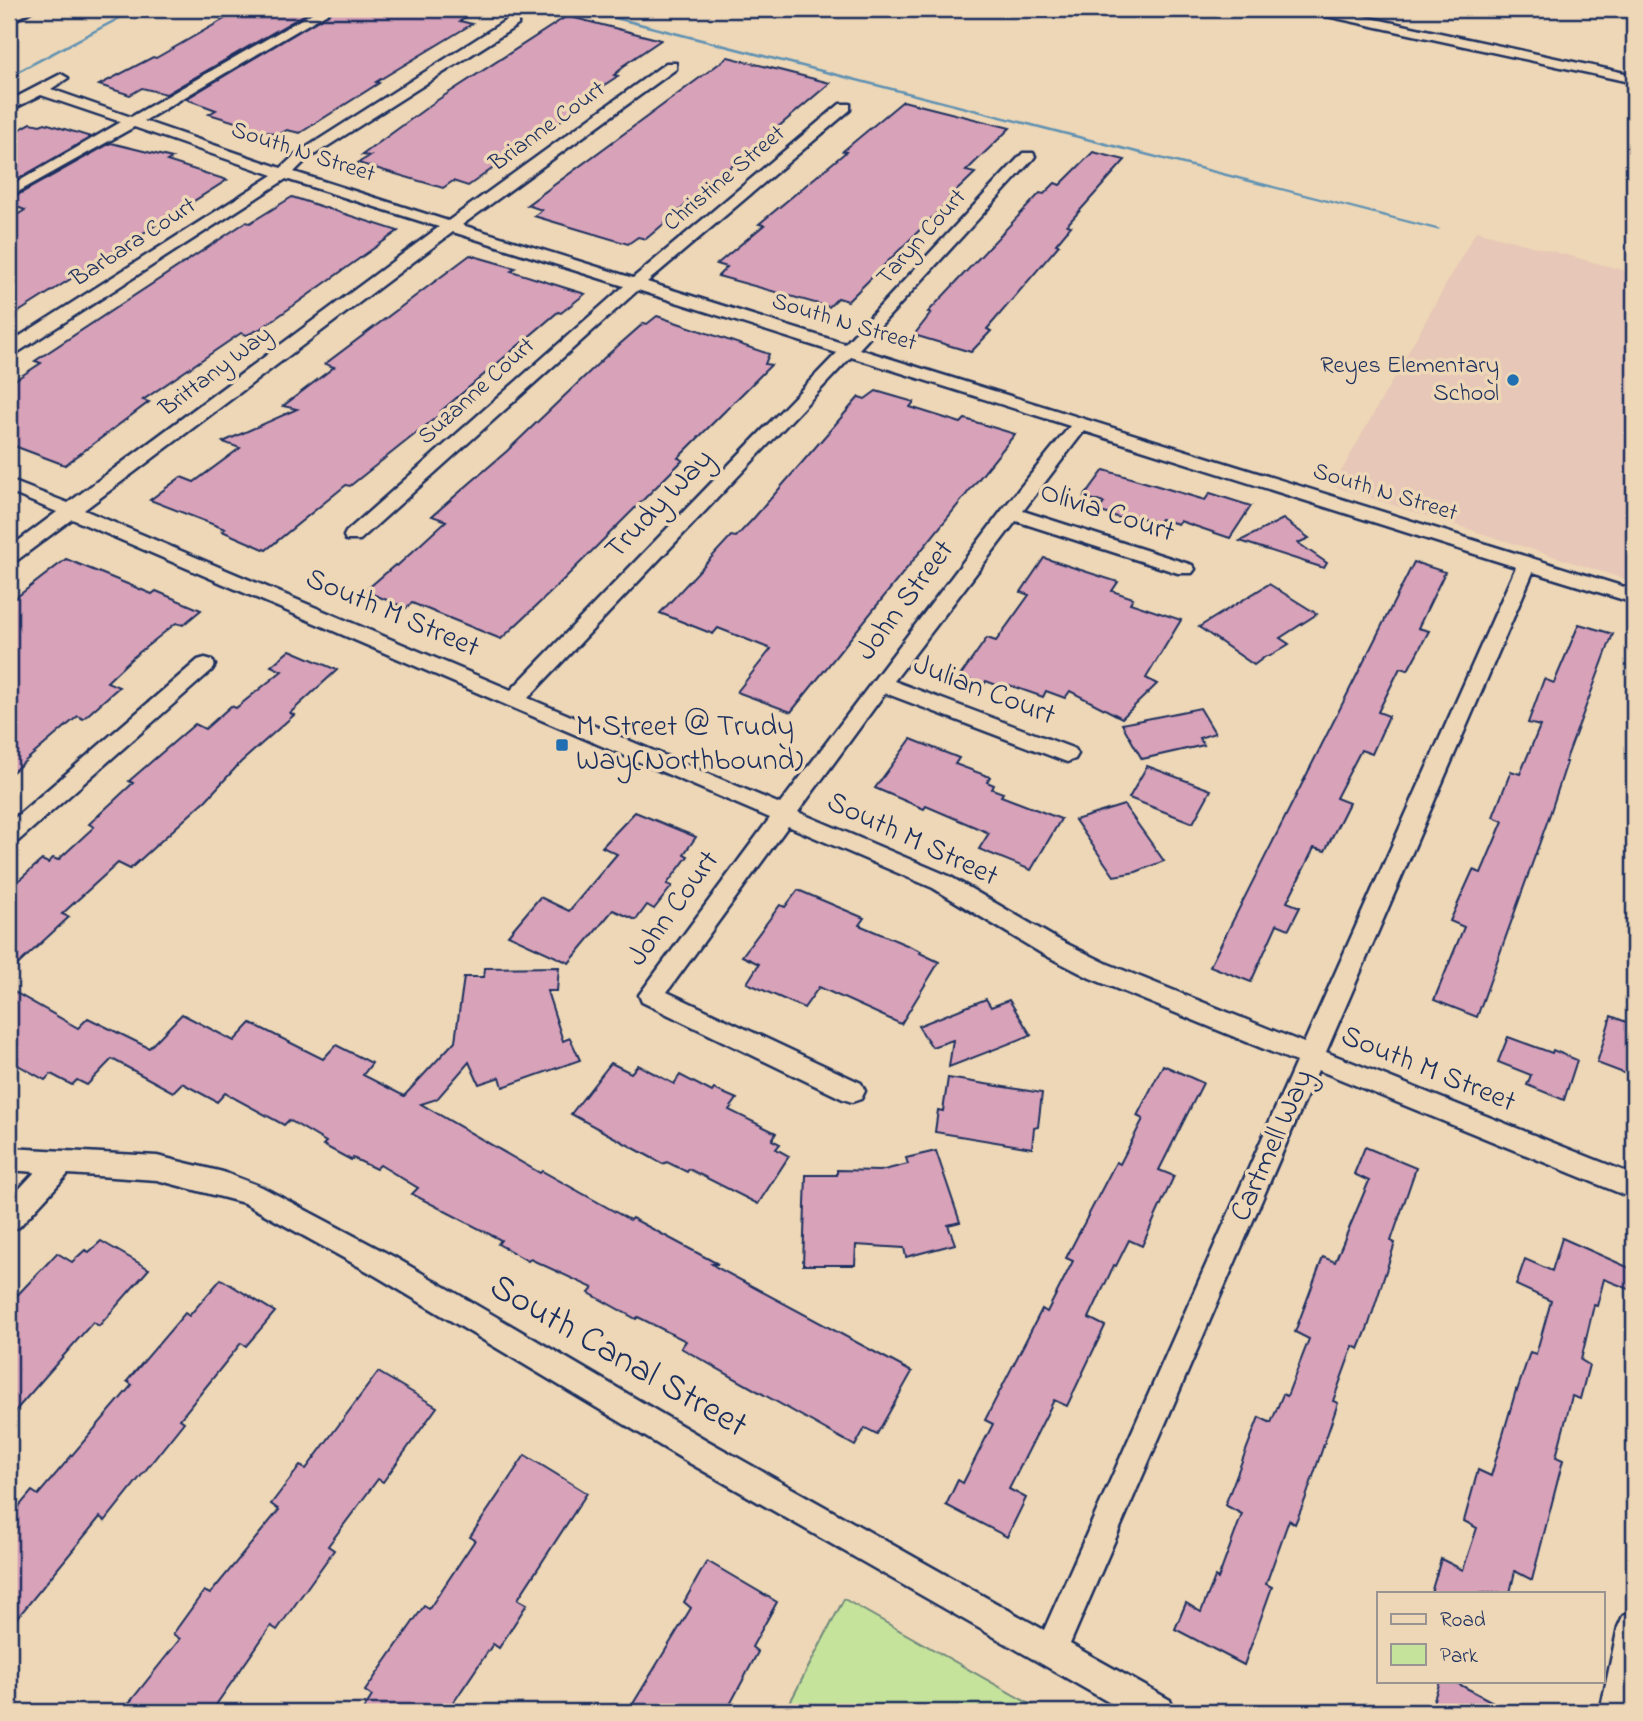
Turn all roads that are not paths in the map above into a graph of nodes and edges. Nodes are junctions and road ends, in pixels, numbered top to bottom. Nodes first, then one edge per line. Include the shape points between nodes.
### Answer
1 (29, 9) edge
2 (328, 9) edge
3 (1313, 9) edge
4 (9, 19) edge
5 (513, 22) dead end
6 (671, 66) dead end
7 (61, 78) dead end
8 (1634, 79) edge
9 (41, 90) junction
10 (9, 107) edge
11 (845, 107) dead end
12 (134, 121) junction
13 (1028, 156) dead end
14 (284, 174) junction
15 (9, 193) edge
16 (451, 226) junction
17 (635, 285) junction
18 (9, 350) edge
19 (849, 350) junction
20 (1081, 423) junction
21 (9, 485) edge
22 (70, 511) junction
23 (1010, 513) junction
24 (353, 536) dead end
25 (9, 557) edge
26 (1527, 563) junction
27 (1185, 569) dead end
28 (1634, 597) edge
29 (205, 665) dead end
30 (881, 684) junction
31 (513, 701) junction
32 (1067, 754) dead end
33 (782, 816) junction
34 (9, 836) edge
35 (1312, 1058) junction
36 (852, 1091) dead end
37 (9, 1159) edge
38 (61, 1163) junction
39 (1634, 1187) edge
40 (9, 1218) edge
41 (1634, 1627) edge
42 (1051, 1651) junction
43 (1158, 1712) edge
44 (1616, 1712) edge

1 - 4 street
2 - 12 street
3 - 8 street
5 - 14 street via 301,157
6 - 16 street, Brianne Court
7 - 9 street
9 - 10 street
9 - 12 street, South N Street
11 - 17 street, Christine Street
12 - 14 street, South N Street
12 - 15 street
13 - 19 street, Taryn Court
14 - 16 street, South N Street
14 - 18 street, Barbara Court
16 - 17 street, South N Street
16 - 22 street, Brittany Way
17 - 19 street, South N Street
17 - 24 street, Suzanne Court
19 - 20 street, South N Street
19 - 31 street, Trudy Way
20 - 23 street, John Street
20 - 26 street, South N Street
21 - 22 street, South M Street
22 - 25 street, Brittany Way
22 - 31 street, South M Street
23 - 27 street, Olivia Court
23 - 30 street, John Street
26 - 28 street, South N Street
26 - 35 street, Cartmell Way
29 - 34 street
30 - 32 street, Julian Court
30 - 33 street, John Street
31 - 33 street, South M Street
33 - 35 street, South M Street via 941,882 1099,971
33 - 36 street, John Court via 651,995
35 - 39 street, South M Street
35 - 42 street, Cartmell Way
37 - 38 street, South Canal Street
38 - 40 street
38 - 42 street, South Canal Street via 157,1168 253,1195
41 - 44 street
42 - 43 street, South Canal Street

